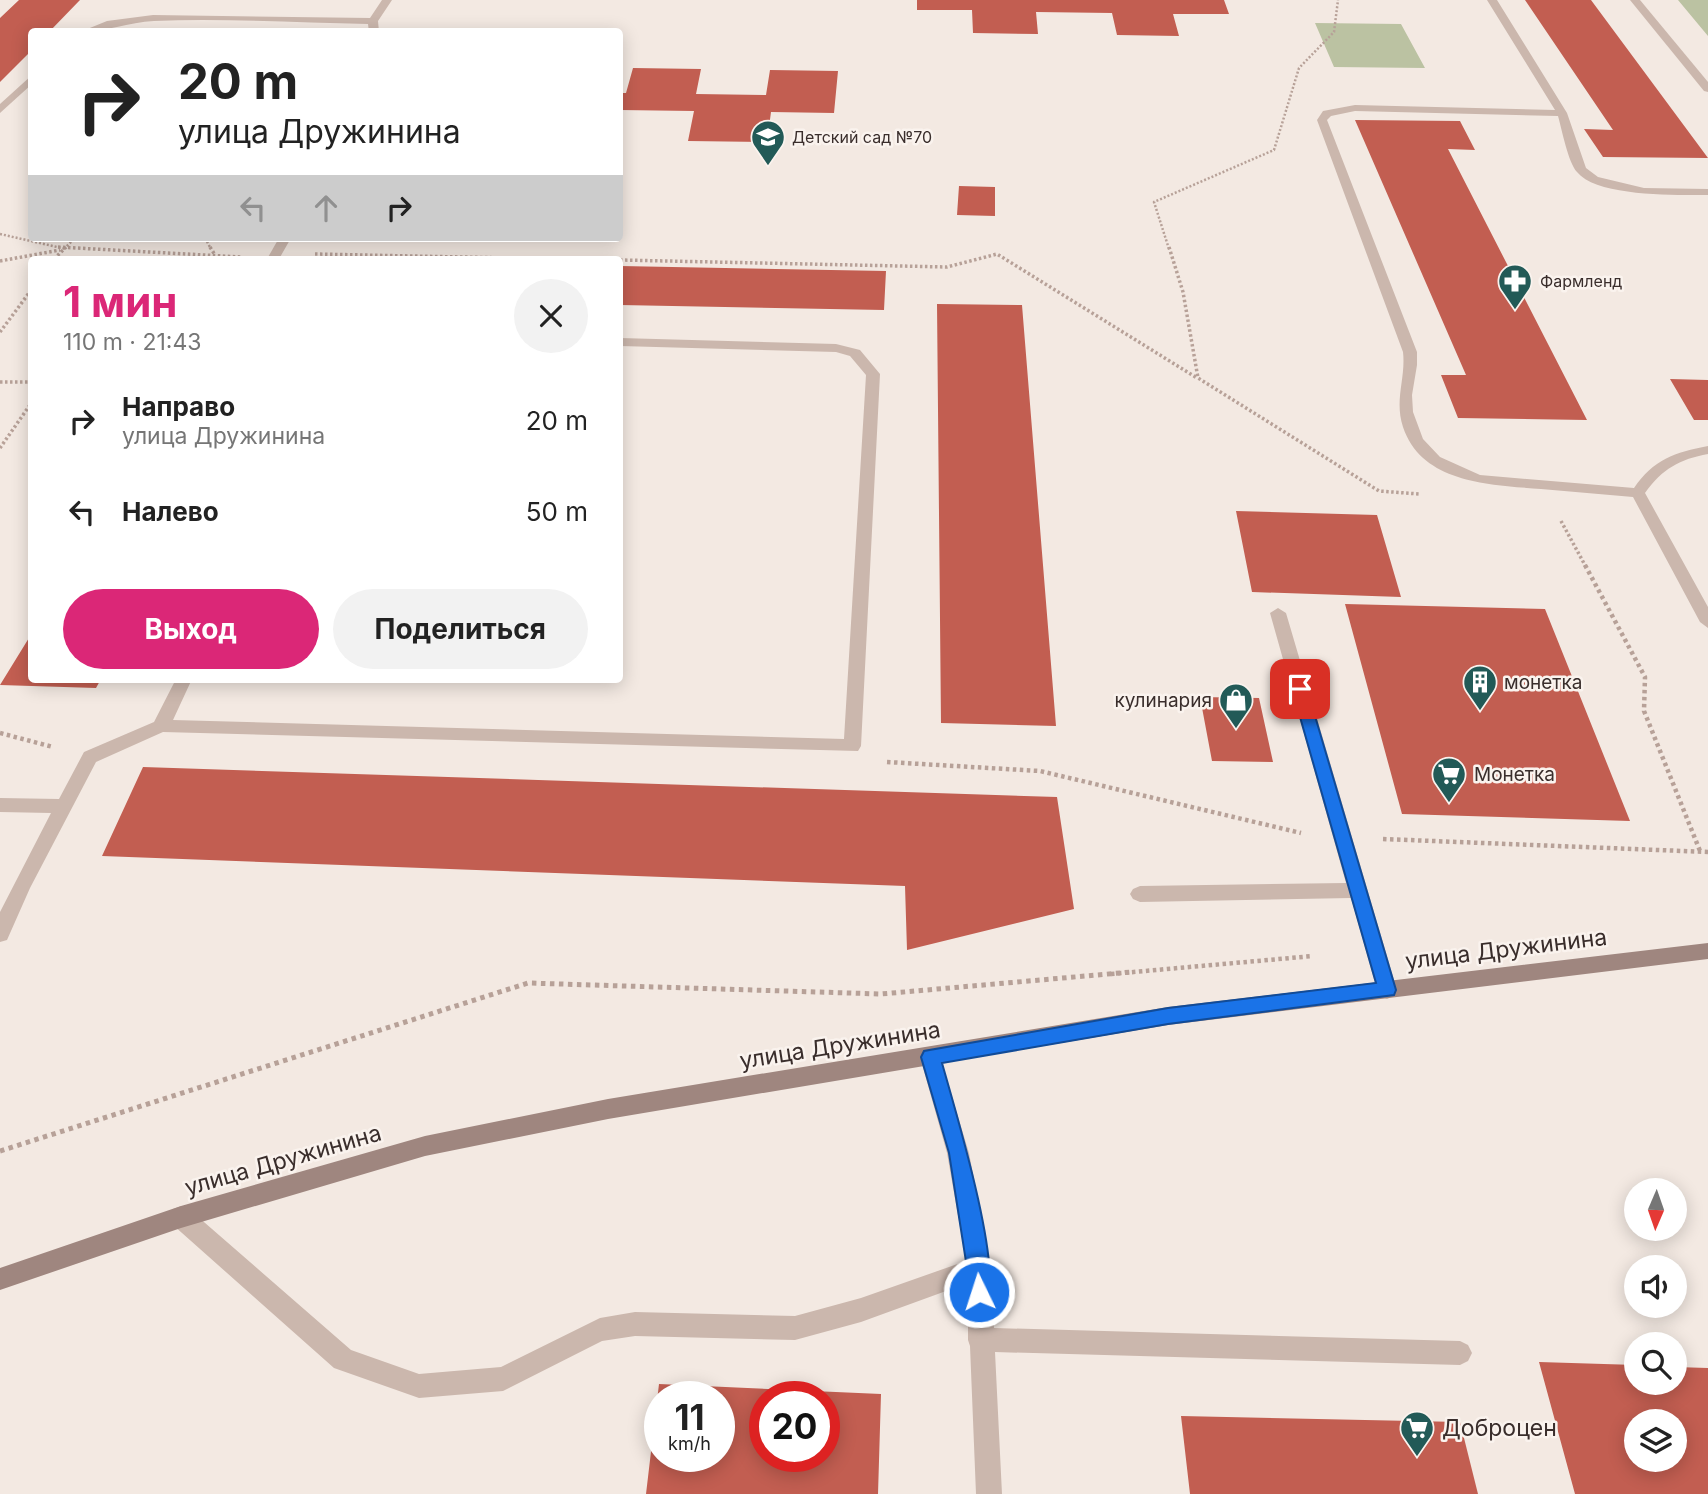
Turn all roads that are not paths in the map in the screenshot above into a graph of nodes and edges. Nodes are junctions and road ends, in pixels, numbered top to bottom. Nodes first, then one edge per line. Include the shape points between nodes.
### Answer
1 (387, 0) edge
2 (1492, 0) edge
3 (1635, 0) edge
4 (374, 26) edge
5 (96, 28) edge
6 (28, 82) edge
7 (1708, 89) edge
8 (0, 110) edge
9 (1562, 113) junction
10 (1708, 192) edge
11 (623, 342) edge
12 (1708, 450) edge
13 (1638, 493) junction
14 (1278, 613) dead end
15 (1708, 622) edge
16 (182, 683) edge
17 (161, 726) junction
18 (0, 805) edge
19 (63, 806) junction
20 (1358, 890) junction
21 (1140, 894) dead end
22 (0, 934) edge
23 (1708, 951) edge
24 (1387, 990) junction
25 (930, 1057) junction
26 (181, 1217) junction
27 (979, 1268) junction
28 (0, 1279) edge
29 (980, 1340) junction
30 (1460, 1353) dead end
31 (989, 1494) edge

1 - 4 street
2 - 9 street
3 - 7 street
4 - 5 street via 153,18
6 - 8 street
9 - 10 street via 1581,170 1594,180 1644,191
9 - 13 street via 1355,107 1327,113 1322,120 1410,352 1406,417 1417,442 1434,461 1478,479
11 - 17 street via 836,348 855,353 873,374 852,746
12 - 13 street via 1676,456 1652,471
13 - 15 street
14 - 20 street
16 - 17 street
17 - 19 street via 90,757
18 - 19 street
19 - 22 street
20 - 21 street
20 - 24 street
23 - 24 main road, улица Дружинина
24 - 25 main road, улица Дружинина via 1168,1016
25 - 26 main road, улица Дружинина via 608,1109 438,1143
25 - 27 street via 958,1153
26 - 27 street via 343,1359 419,1386 503,1379 600,1330 635,1324 795,1328
26 - 28 main road, улица Дружинина
27 - 29 street
29 - 30 street
29 - 31 street

